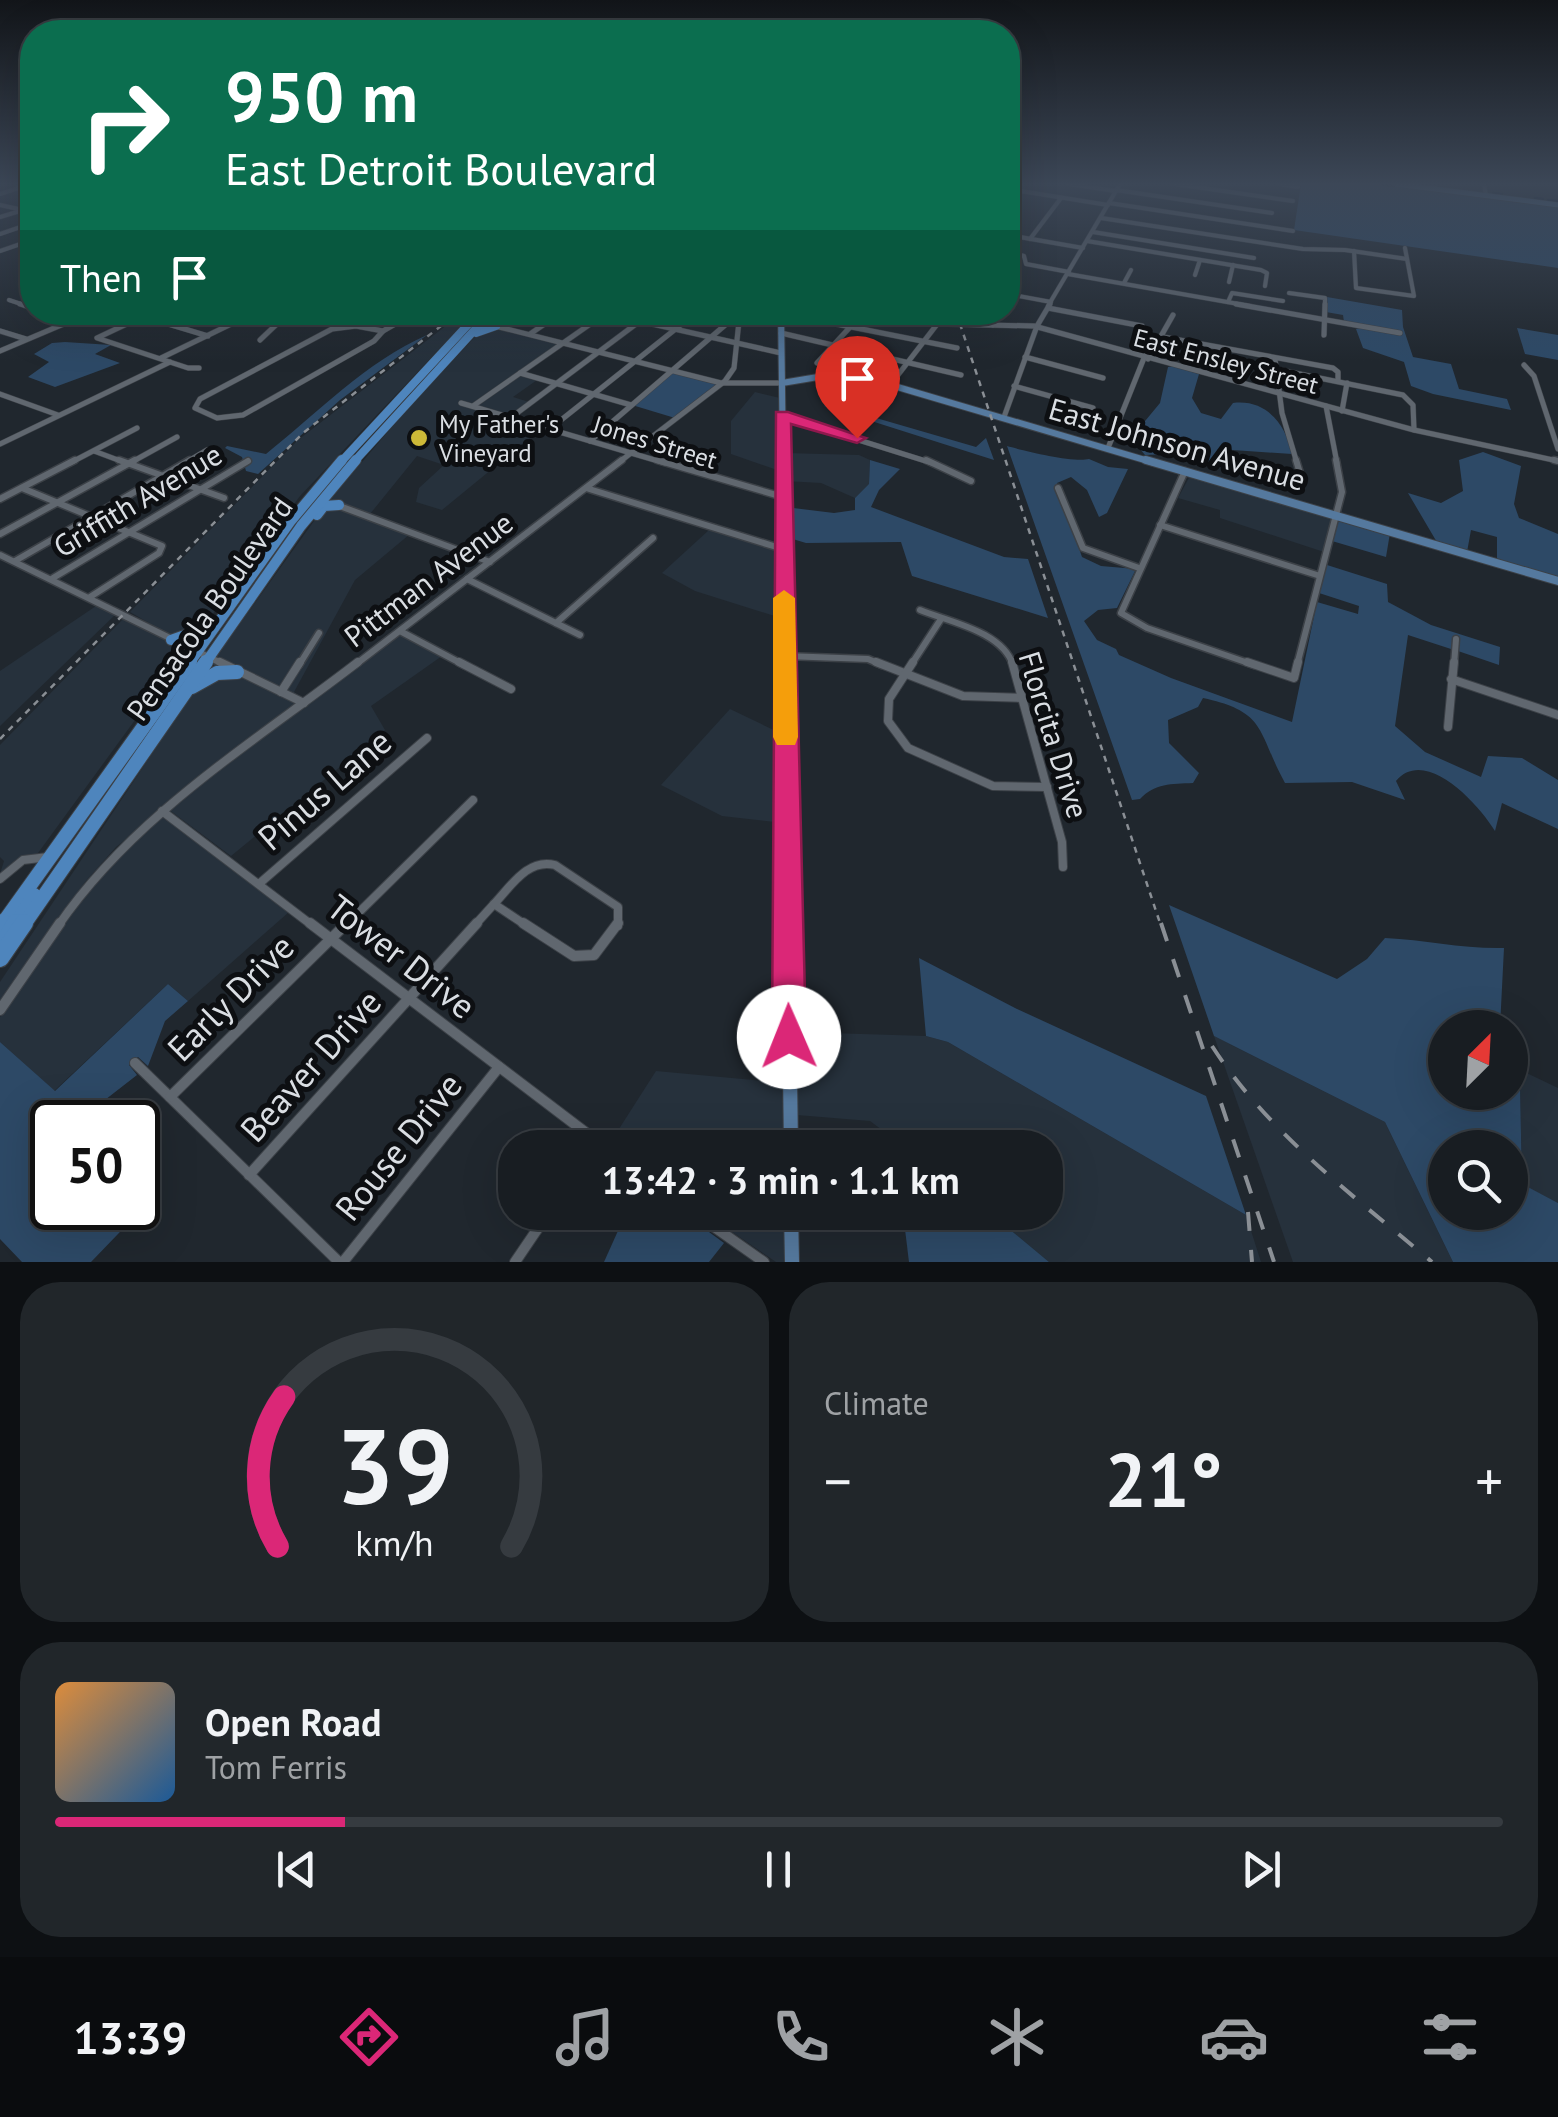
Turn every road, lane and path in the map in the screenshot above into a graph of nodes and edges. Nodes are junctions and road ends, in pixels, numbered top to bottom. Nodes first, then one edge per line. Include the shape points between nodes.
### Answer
1 (1053, 243) edge
2 (1086, 243) edge
3 (1098, 243) edge
4 (1160, 243) edge
5 (1262, 243) edge
6 (1083, 248) junction
7 (1405, 248) dead end
8 (1354, 251) junction
9 (1020, 255) edge
10 (1254, 258) dead end
11 (1407, 259) junction
12 (1200, 260) junction
13 (1234, 265) junction
14 (1131, 270) dead end
15 (1069, 273) junction
16 (1195, 275) dead end
17 (1229, 282) dead end
18 (1124, 284) junction
19 (1264, 286) dead end
20 (1289, 292) dead end
21 (1020, 297) edge
22 (9, 300) dead end
23 (1283, 301) dead end
24 (1228, 302) junction
25 (20, 304) edge
26 (1050, 305) junction
27 (1173, 315) dead end
28 (1324, 319) junction
29 (62, 325) edge
30 (125, 325) edge
31 (173, 325) edge
32 (231, 325) edge
33 (275, 325) edge
34 (393, 325) edge
35 (472, 325) edge
36 (474, 325) edge
37 (474, 325) edge
38 (543, 325) edge
39 (588, 325) edge
40 (635, 325) edge
41 (652, 325) edge
42 (680, 325) edge
43 (726, 325) edge
44 (739, 325) edge
45 (781, 325) edge
46 (846, 325) edge
47 (936, 325) edge
48 (975, 325) edge
49 (496, 326) joint
50 (852, 326) junction
51 (993, 326) joint
52 (1037, 326) junction
53 (1142, 326) dead end
54 (674, 330) junction
55 (0, 331) edge
56 (383, 331) junction
57 (1400, 332) dead end
58 (781, 333) junction
59 (529, 335) junction
60 (1324, 335) dead end
61 (208, 336) junction
62 (1163, 337) junction
63 (710, 339) junction
64 (27, 340) junction
65 (260, 340) dead end
66 (924, 341) junction
67 (563, 344) junction
68 (834, 344) junction
69 (738, 345) junction
70 (957, 348) dead end
71 (0, 351) edge
72 (598, 352) junction
73 (781, 354) junction
74 (1025, 358) junction
75 (1146, 358) junction
76 (160, 359) junction
77 (1276, 359) junction
78 (908, 361) junction
79 (170, 362) junction
80 (634, 362) junction
81 (818, 363) dead end
82 (1524, 365) dead end
83 (199, 368) dead end
84 (1275, 369) junction
85 (436, 370) junction
86 (672, 371) junction
87 (520, 373) junction
88 (961, 374) dead end
89 (1103, 378) dead end
90 (1338, 381) junction
91 (423, 382) junction
92 (782, 383) junction
93 (1348, 383) junction
94 (556, 384) junction
95 (721, 384) junction
96 (890, 384) junction
97 (1014, 386) junction
98 (0, 394) edge
99 (594, 394) junction
100 (1278, 394) junction
101 (460, 402) dead end
102 (632, 405) junction
103 (473, 406) junction
104 (1326, 406) junction
105 (1093, 408) dead end
106 (1342, 411) junction
107 (59, 415) junction
108 (782, 416) junction
109 (512, 417) junction
110 (1004, 417) junction
111 (136, 428) dead end
112 (550, 429) junction
113 (1414, 430) junction
114 (177, 437) dead end
115 (1556, 437) edge
116 (590, 441) junction
117 (0, 444) edge
118 (1108, 448) junction
119 (1558, 449) edge
120 (207, 450) dead end
121 (94, 451) junction
122 (346, 453) junction
123 (632, 453) junction
124 (248, 461) dead end
125 (1558, 462) edge
126 (127, 464) junction
127 (1185, 471) junction
128 (1300, 474) dead end
129 (162, 477) junction
130 (971, 481) dead end
131 (22, 488) junction
132 (586, 488) junction
133 (1058, 488) dead end
134 (199, 490) junction
135 (783, 497) junction
136 (224, 498) dead end
137 (322, 499) junction
138 (0, 500) edge
139 (57, 502) junction
140 (339, 505) junction
141 (1336, 516) junction
142 (93, 517) junction
143 (1160, 525) junction
144 (129, 532) junction
145 (0, 534) edge
146 (653, 538) dead end
147 (784, 549) junction
148 (0, 556) edge
149 (14, 562) junction
150 (490, 562) junction
151 (1140, 568) junction
152 (1317, 575) junction
153 (52, 579) junction
154 (246, 580) junction
155 (466, 580) junction
156 (1558, 581) edge
157 (90, 597) junction
158 (242, 608) junction
159 (920, 610) dead end
160 (941, 618) junction
161 (556, 623) junction
162 (214, 624) junction
163 (400, 630) junction
164 (319, 633) dead end
165 (580, 635) dead end
166 (1456, 639) dead end
167 (171, 640) junction
168 (202, 654) junction
169 (784, 656) junction
170 (904, 670) junction
171 (237, 672) junction
172 (1451, 678) junction
173 (188, 689) junction
174 (511, 690) dead end
175 (280, 692) junction
176 (1023, 698) junction
177 (304, 703) junction
178 (1558, 715) edge
179 (1448, 727) dead end
180 (426, 738) dead end
181 (1047, 787) junction
182 (473, 800) dead end
183 (162, 811) junction
184 (93, 824) junction
185 (49, 857) junction
186 (1063, 867) dead end
187 (0, 879) edge
188 (260, 883) junction
189 (494, 904) junction
190 (0, 914) edge
191 (0, 927) edge
192 (332, 938) junction
193 (0, 956) edge
194 (410, 999) junction
195 (0, 1010) edge
196 (136, 1064) dead end
197 (498, 1066) junction
198 (170, 1098) junction
199 (580, 1130) edge
200 (790, 1130) edge
201 (249, 1175) junction
202 (536, 1230) edge
203 (719, 1230) edge
204 (791, 1230) edge
205 (341, 1262) edge
206 (515, 1262) edge
207 (764, 1262) edge
208 (792, 1262) edge

1 - 6 street
2 - 6 street
3 - 12 street
4 - 10 street
5 - 8 street
6 - 15 street
7 - 11 street
8 - 11 street
8 - 11 street via 1356,288 1414,296
9 - 15 street via 1026,264
12 - 13 street
12 - 16 street
13 - 17 street
13 - 19 street via 1265,271
14 - 18 street
15 - 18 street
15 - 26 street
18 - 24 street
20 - 28 street via 1325,298
21 - 26 street
22 - 25 street
23 - 24 street via 1232,293
24 - 28 street
26 - 52 street
26 - 53 street
27 - 62 street
28 - 57 street
28 - 60 street
29 - 64 street
30 - 76 street via 97,338
31 - 61 street
32 - 61 street
33 - 65 street
34 - 56 street
35 - 122 highway, Pensacola Boulevard
36 - 85 highway, Pensacola Boulevard
37 - 91 highway
38 - 59 street
39 - 67 street
40 - 72 street
41 - 54 street
42 - 54 street
43 - 63 street
44 - 69 street
45 - 58 main road
46 - 50 street
47 - 66 street
48 - 51 street, East Ensley Street
49 - 59 street
49 - 85 highway via 478,332
50 - 66 street
50 - 68 street
51 - 52 street, East Ensley Street
52 - 74 street
52 - 75 street, East Ensley Street
54 - 63 street
54 - 80 street
55 - 64 street
56 - 56 street via 336,328 195,408 217,418 242,414
58 - 68 street
58 - 73 main road
59 - 67 street
61 - 76 street
62 - 75 street
62 - 77 street
63 - 69 street
63 - 86 street
64 - 71 street
66 - 70 street
66 - 78 street
67 - 72 street
67 - 87 street
68 - 78 street
68 - 81 street
69 - 73 street
69 - 95 street via 734,370
72 - 80 street
72 - 94 street
73 - 92 main road
74 - 89 street
74 - 97 street
75 - 100 street, East Ensley Street
75 - 118 street
76 - 79 street
77 - 84 street
77 - 90 street via 1338,372
78 - 88 street
78 - 96 street
79 - 83 street
79 - 107 street
80 - 86 street
80 - 99 street
82 - 115 street
84 - 90 street
84 - 100 street
85 - 91 highway, Pensacola Boulevard
86 - 95 street
86 - 102 street
87 - 94 street
87 - 103 street
90 - 93 street
91 - 137 highway, Pensacola Boulevard
92 - 95 street
92 - 96 main road, East Johnson Avenue via 843,374
92 - 108 main road
93 - 106 street
93 - 113 street via 1406,397
94 - 99 street
94 - 109 street
95 - 123 street, Pittman Avenue
96 - 110 main road, East Johnson Avenue
97 - 105 street
97 - 110 street
98 - 107 street
99 - 102 street
99 - 112 street
100 - 104 street, East Ensley Street
100 - 128 street
101 - 103 street, Jones Street
102 - 116 street
103 - 109 street, Jones Street
104 - 106 street, East Ensley Street
104 - 141 street via 1342,492
106 - 113 street, East Ensley Street
107 - 117 street
108 - 130 street via 922,458
108 - 135 main road
109 - 112 street, Jones Street
110 - 118 main road, East Johnson Avenue
111 - 121 street
112 - 116 street, Jones Street
113 - 125 street, East Ensley Street
114 - 126 street
115 - 119 street
116 - 123 street, Jones Street
118 - 127 main road, East Johnson Avenue
120 - 129 street
121 - 126 street
121 - 131 street
122 - 137 highway via 319,492
122 - 154 highway, Pensacola Boulevard
123 - 132 street, Pittman Avenue
123 - 135 street, Jones Street
124 - 134 street, Griffith Avenue
126 - 129 street
126 - 139 street
127 - 141 main road, East Johnson Avenue
127 - 143 street
129 - 134 street
129 - 142 street
131 - 138 street
131 - 139 street
132 - 147 street
132 - 150 street, Pittman Avenue
133 - 151 street via 1083,548
134 - 136 street
134 - 144 street, Griffith Avenue
135 - 147 main road
137 - 140 street
137 - 158 highway, Pensacola Boulevard
139 - 142 street
139 - 145 street
140 - 150 street
140 - 158 highway via 322,508
141 - 152 street
141 - 156 main road, East Johnson Avenue
142 - 144 street
142 - 149 street
143 - 151 street
143 - 152 street
144 - 153 street, Griffith Avenue
144 - 157 street via 162,548
146 - 161 street
147 - 169 main road
148 - 149 street
149 - 153 street
150 - 155 street, Pittman Avenue
151 - 152 street via 1121,613 1294,678
153 - 157 street
154 - 162 highway, Pensacola Boulevard
154 - 168 highway
155 - 161 street
155 - 163 street, Pittman Avenue
157 - 167 street
158 - 168 highway, Pensacola Boulevard
159 - 160 street, Florcita Drive
160 - 170 street
160 - 176 street, Florcita Drive via 1004,647
161 - 165 street
162 - 167 highway
162 - 168 highway, Pensacola Boulevard
163 - 174 street
163 - 177 street, Pittman Avenue
164 - 175 street
166 - 172 street
167 - 168 street
168 - 171 street
168 - 173 highway, Pensacola Boulevard
168 - 184 highway via 100,803
168 - 185 highway, Pensacola Boulevard
169 - 170 street via 868,659
169 - 200 main road
170 - 176 street via 963,696
170 - 181 street via 887,707 900,742 992,786
171 - 173 highway via 218,673
171 - 175 street
172 - 178 street
172 - 179 street
173 - 184 highway, Pensacola Boulevard
175 - 177 street
176 - 181 street, Florcita Drive
177 - 183 street, Pittman Avenue
180 - 188 street, Pinus Lane
181 - 186 street, Florcita Drive
182 - 192 street, Early Drive
183 - 188 street, Tower Drive
183 - 195 street, Pittman Avenue via 89,881
184 - 193 highway, Pensacola Boulevard
185 - 187 street via 23,860
185 - 190 highway
185 - 191 highway, Pensacola Boulevard
185 - 193 highway via 55,866
188 - 192 street, Tower Drive
189 - 189 street, Beaver Drive via 527,869 550,862 614,902 620,919 600,950 580,958
189 - 194 street, Beaver Drive
192 - 194 street, Tower Drive
192 - 198 street, Early Drive
194 - 197 street, Tower Drive
194 - 201 street, Beaver Drive
196 - 198 street
197 - 199 street, Tower Drive
197 - 205 street, Rouse Drive
198 - 201 street
201 - 205 street
202 - 206 street
203 - 207 street
204 - 208 main road

